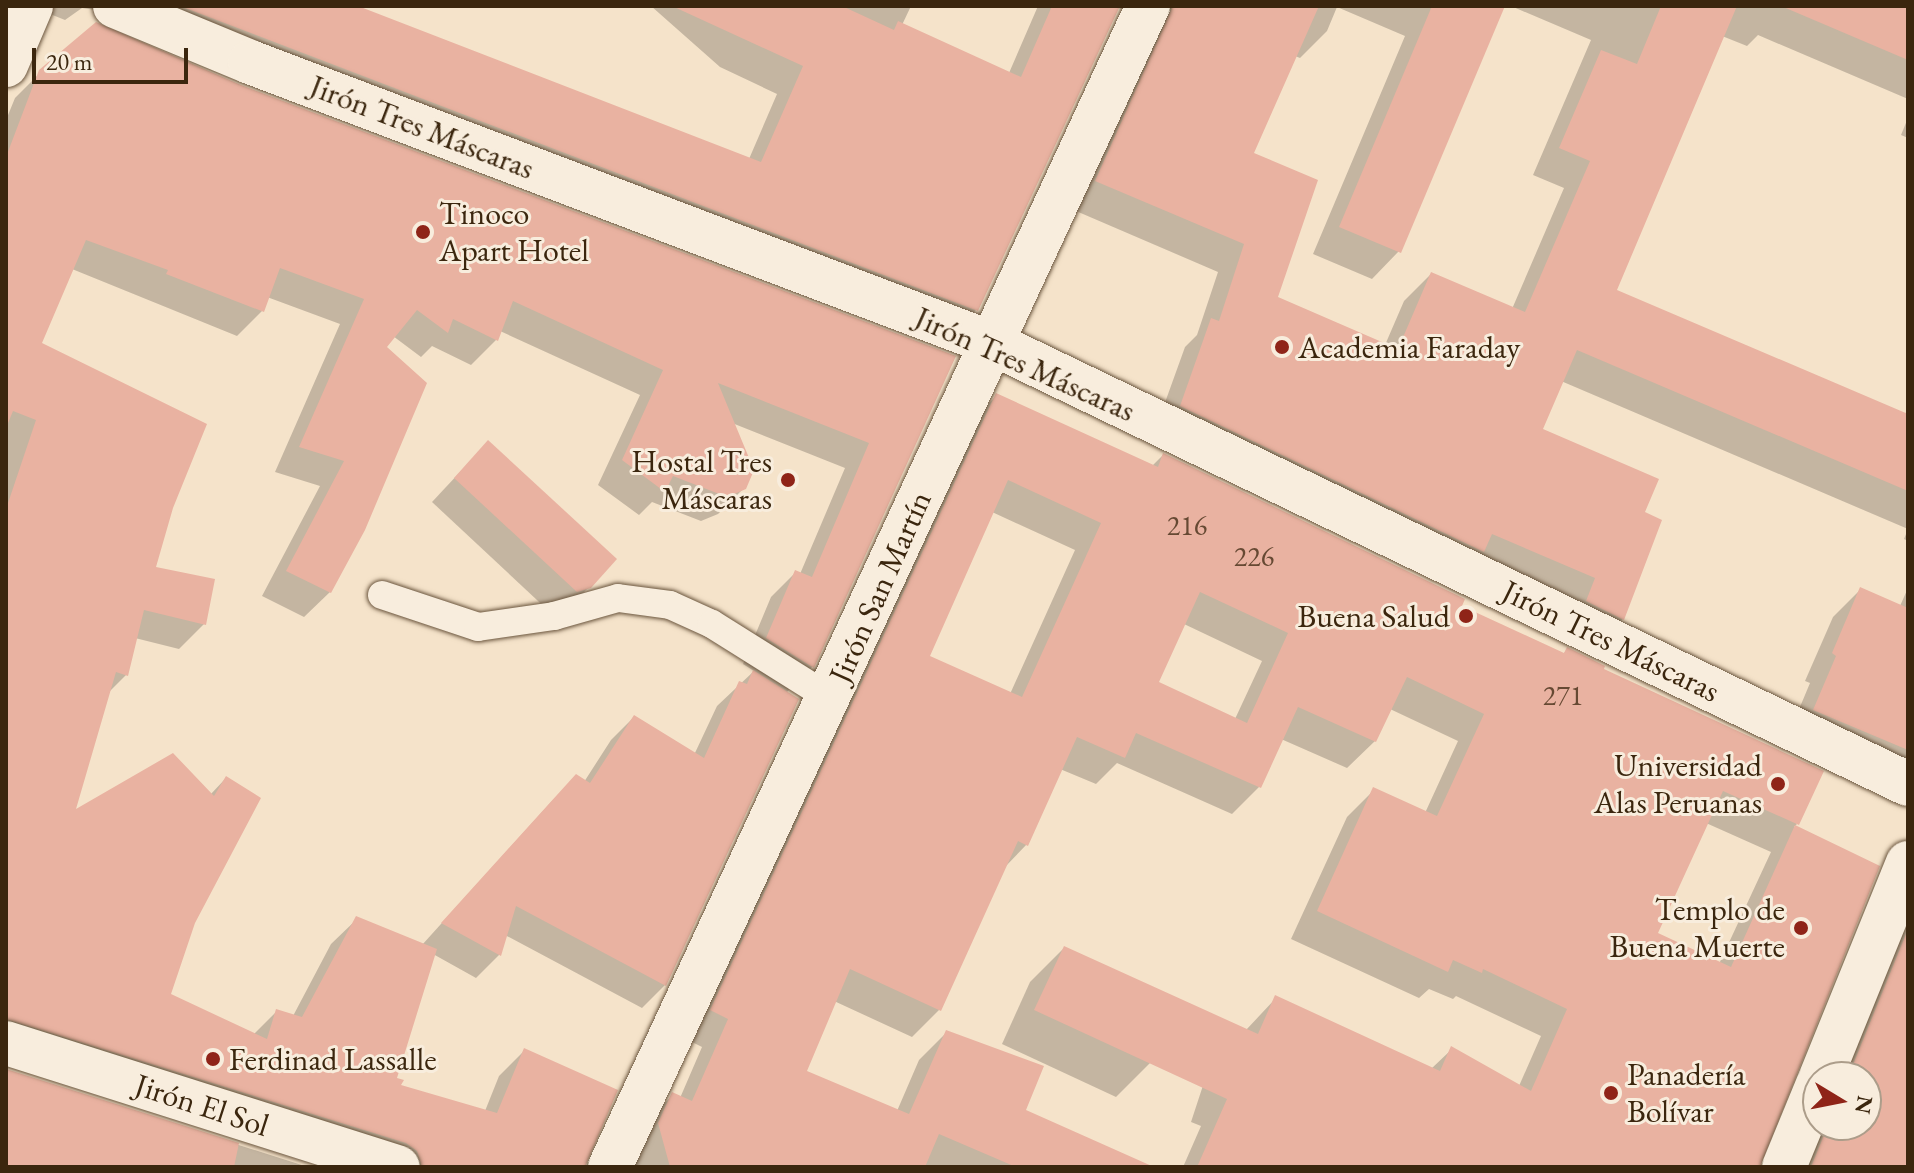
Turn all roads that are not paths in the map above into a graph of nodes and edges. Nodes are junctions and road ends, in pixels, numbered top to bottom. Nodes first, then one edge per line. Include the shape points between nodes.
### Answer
1 (31, 6) edge
2 (115, 6) edge
3 (1148, 6) edge
4 (6, 65) edge
5 (994, 344) junction
6 (382, 595) dead end
7 (830, 698) junction
8 (1908, 784) edge
9 (1908, 863) edge
10 (6, 1043) edge
11 (1828, 1061) edge
12 (1802, 1123) edge
13 (398, 1167) edge
14 (610, 1167) edge
15 (1784, 1167) edge

1 - 4 street
2 - 5 street, Jirón Tres Máscaras
3 - 5 street, Jirón San Martín
5 - 7 street, Jirón San Martín
5 - 8 street, Jirón Tres Máscaras
6 - 7 lane via 478,627 554,616 618,598 670,605 712,624
7 - 14 street, Jirón San Martín
9 - 11 street
10 - 13 street, Jirón El Sol
12 - 15 street

